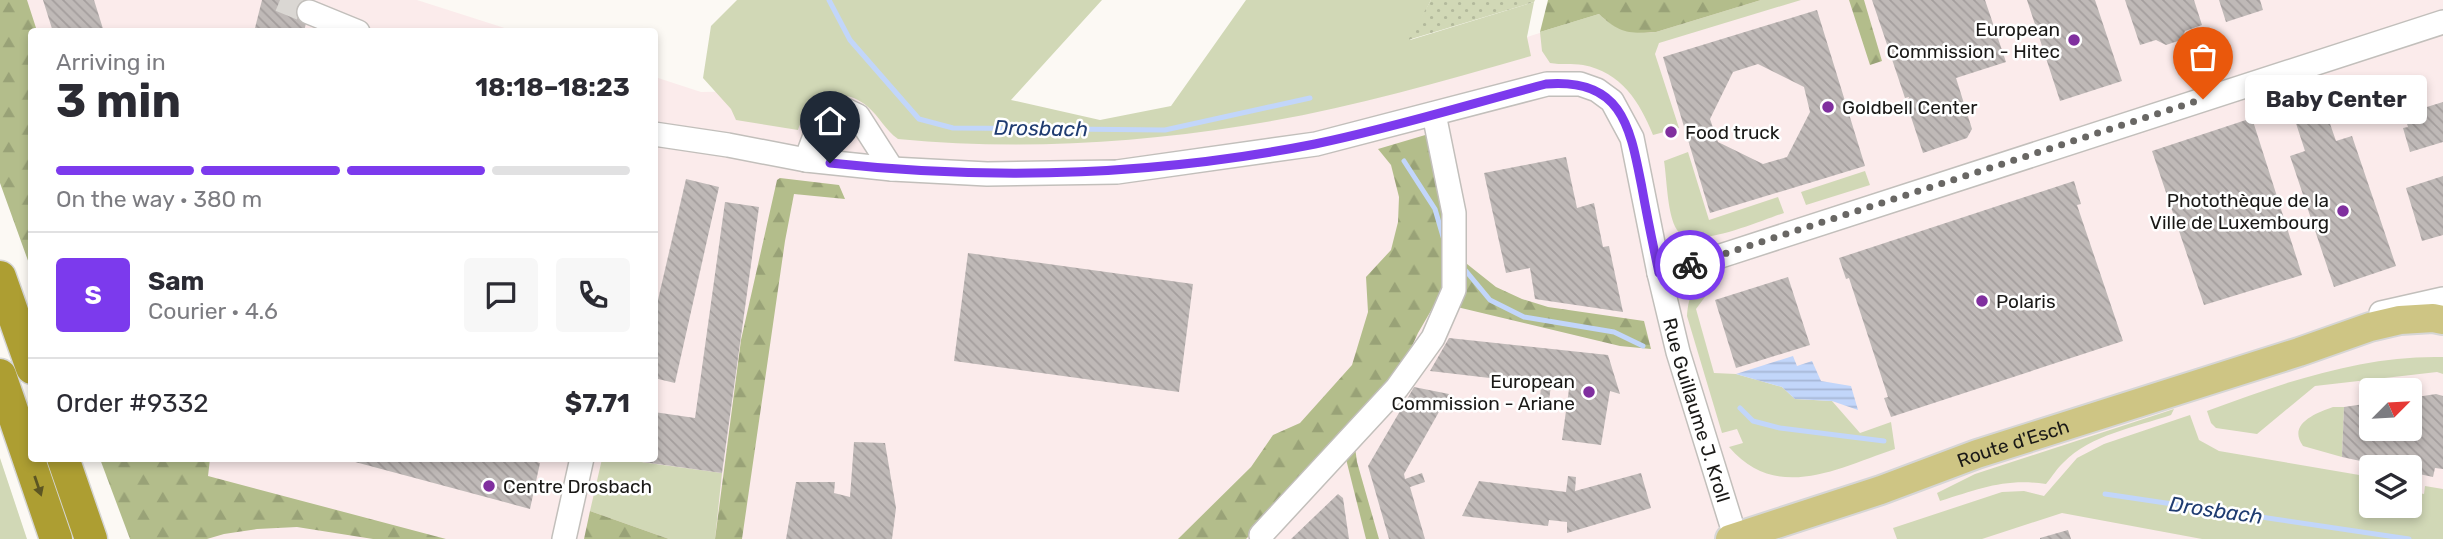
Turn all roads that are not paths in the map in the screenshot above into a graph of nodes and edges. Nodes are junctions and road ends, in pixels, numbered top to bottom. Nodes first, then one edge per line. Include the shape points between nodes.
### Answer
1 (309, 12) tunnel mouth
2 (2443, 22) edge
3 (348, 28) edge
4 (1434, 114) junction
5 (658, 135) edge
6 (806, 160) junction
7 (892, 169) junction
8 (1659, 273) junction
9 (0, 277) edge
10 (2443, 299) edge
11 (2443, 320) edge
12 (2443, 337) edge
13 (2300, 352) junction
14 (28, 357) edge
15 (0, 375) edge
16 (28, 456) edge
17 (30, 462) edge
18 (64, 462) edge
19 (581, 462) edge
20 (1261, 535) dead end
21 (1734, 538) edge
22 (57, 539) edge
23 (91, 539) edge
24 (564, 539) edge

1 - 3 street
2 - 8 street
4 - 7 street, Rue Guillaume J. Kroll via 1316,144 1117,172 987,174
4 - 8 street, Rue Guillaume J. Kroll via 1546,84 1580,84 1597,90 1612,101 1632,138
4 - 20 street via 1454,213 1454,290 1433,338 1397,388
5 - 6 street, Rue Guillaume J. Kroll
6 - 7 street, Rue Guillaume J. Kroll
6 - 7 street via 823,114 841,108 858,116
8 - 21 street, Rue Guillaume J. Kroll
9 - 14 highway
10 - 13 street, Route d'Esch via 2327,330
11 - 13 main road, Route d'Esch via 2400,320
12 - 13 main road, Route d'Esch via 2417,335
13 - 21 main road, Route d'Esch via 1977,454
15 -> 16 highway
17 -> 22 highway
18 - 23 highway
19 - 24 street

